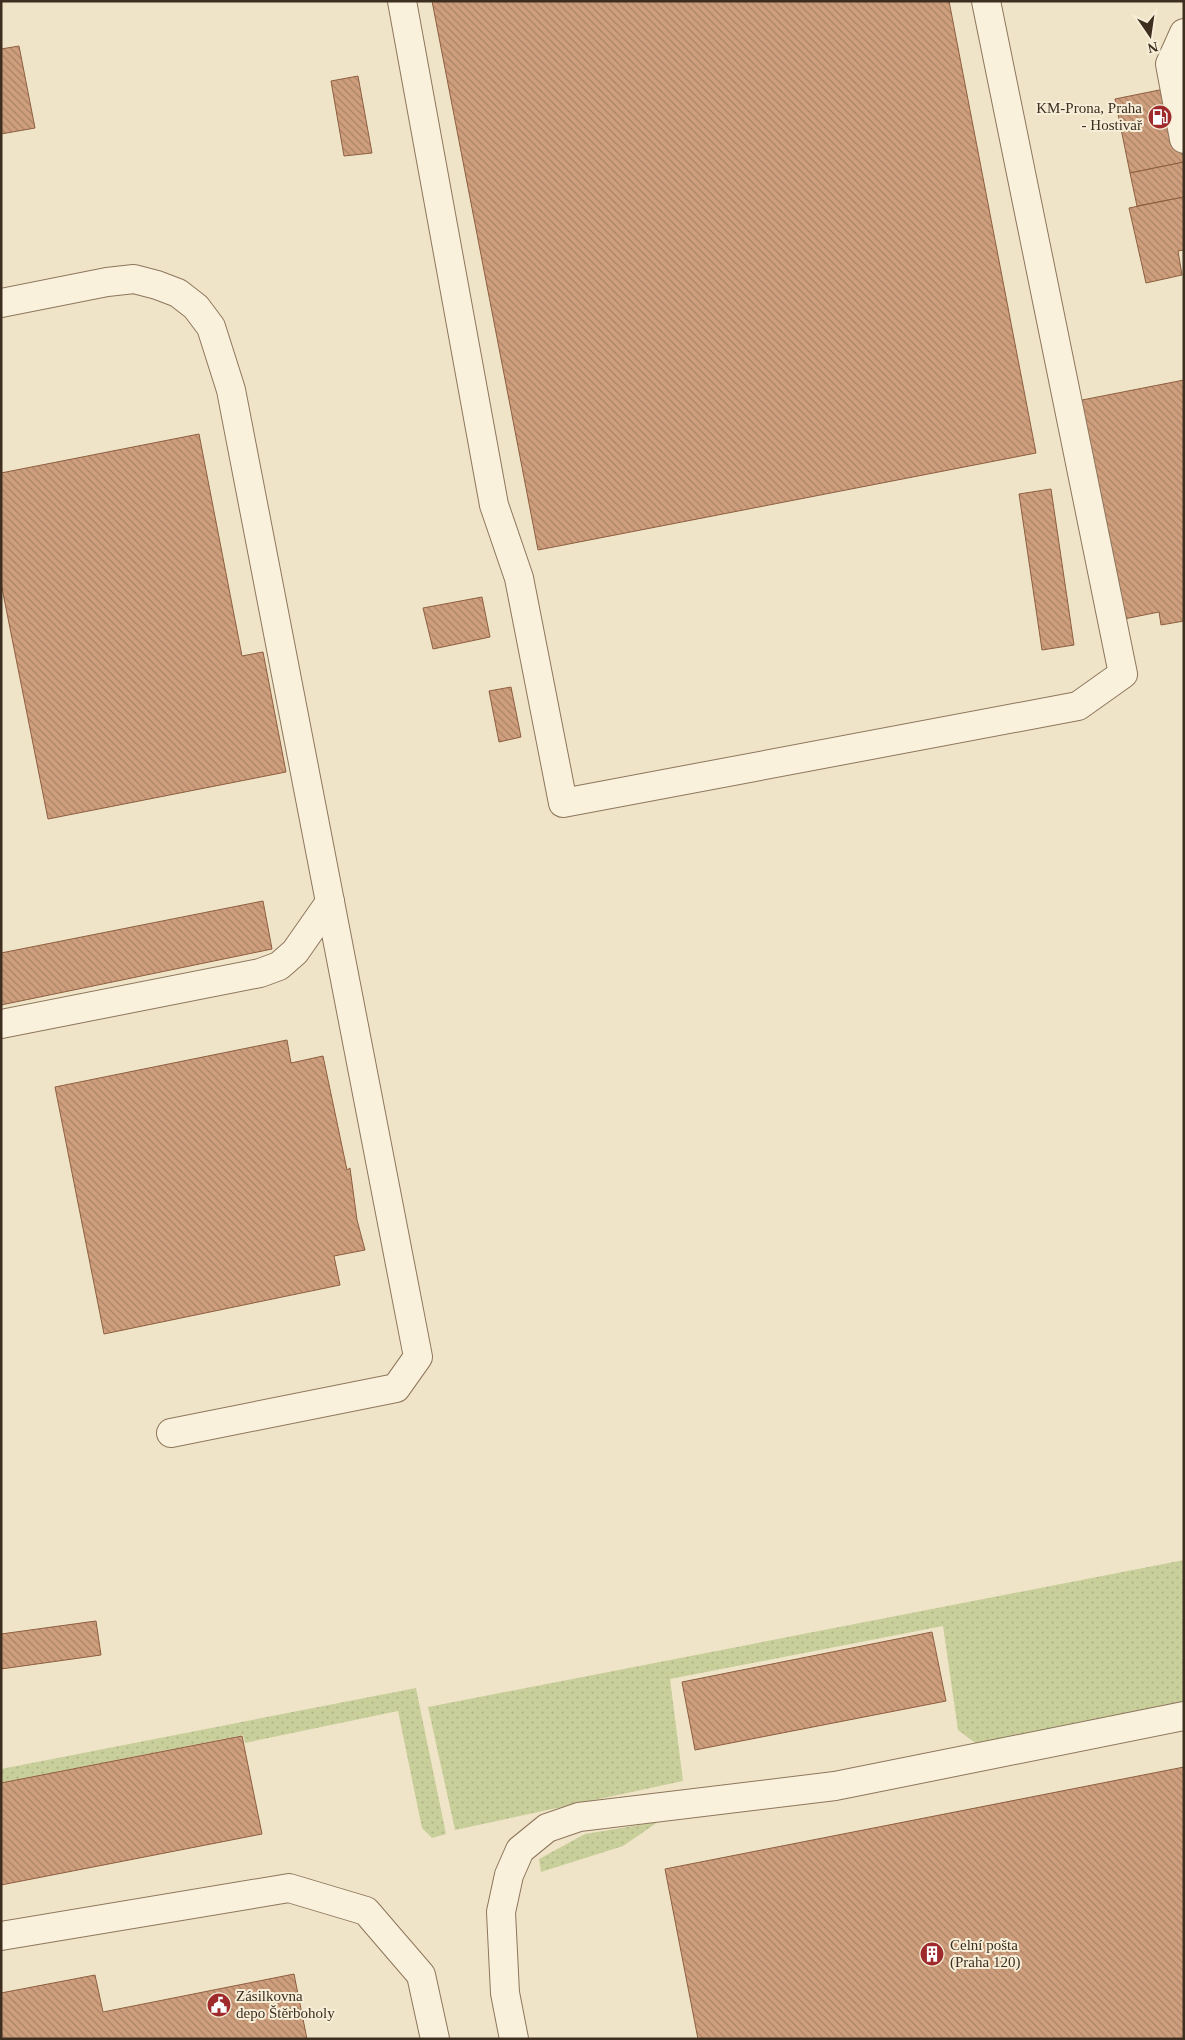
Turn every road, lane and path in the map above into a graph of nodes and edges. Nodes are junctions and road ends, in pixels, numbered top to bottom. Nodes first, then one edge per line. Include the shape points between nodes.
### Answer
1 (402, 1) edge
2 (986, 1) edge
3 (1184, 33) edge
4 (1184, 139) edge
5 (1, 303) edge
6 (330, 902) junction
7 (1, 1024) edge
8 (171, 1433) dead end
9 (1184, 1716) edge
10 (1, 1936) edge
11 (435, 2039) edge
12 (514, 2039) edge

1 - 2 lane via 494,505 519,578 563,803 1078,706 1123,674
3 - 4 lane via 1170,64
5 - 6 lane via 134,279 178,293 196,307 210,328 231,390
6 - 7 lane via 295,952 279,966 260,973
6 - 8 lane via 418,1357 396,1388
9 - 12 lane via 835,1786 579,1817 547,1828 520,1850 501,1912 504,1993
10 - 11 lane via 288,1888 366,1911 421,1975

